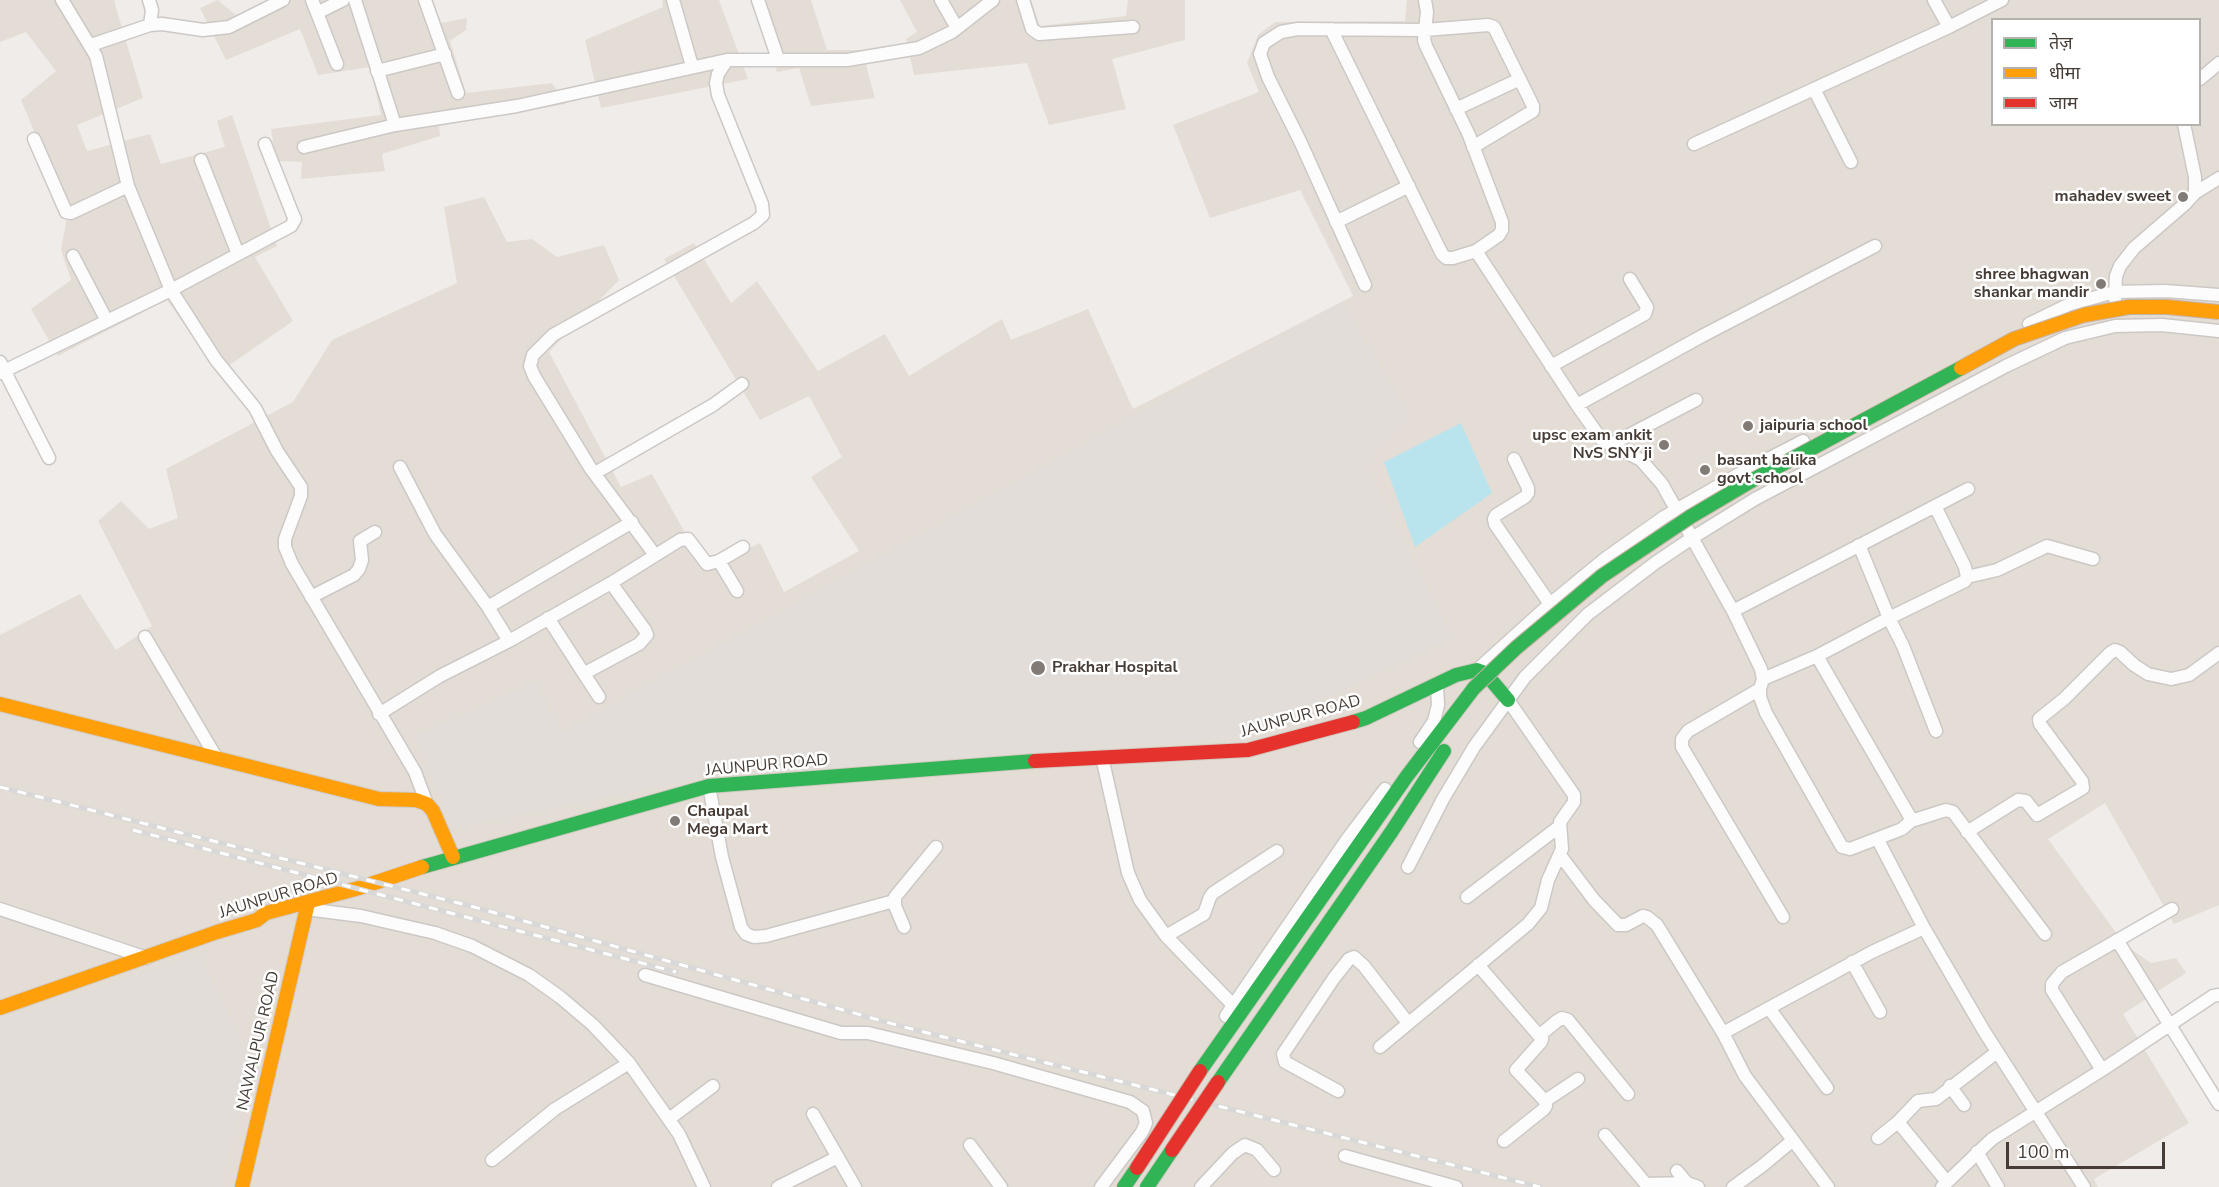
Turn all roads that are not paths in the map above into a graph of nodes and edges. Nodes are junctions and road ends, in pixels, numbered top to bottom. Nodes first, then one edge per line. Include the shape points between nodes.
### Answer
1 (62, 0) edge
2 (149, 0) edge
3 (283, 0) edge
4 (312, 0) edge
5 (342, 0) edge
6 (355, 0) edge
7 (425, 0) edge
8 (673, 0) edge
9 (758, 0) edge
10 (941, 0) edge
11 (993, 0) edge
12 (1023, 0) edge
13 (1425, 0) edge
14 (1934, 0) edge
15 (2002, 0) edge
16 (317, 13) junction
17 (150, 25) junction
18 (1133, 27) dead end
19 (1949, 27) junction
20 (957, 28) junction
21 (1331, 28) junction
22 (1425, 30) junction
23 (91, 45) junction
24 (445, 54) junction
25 (778, 59) junction
26 (727, 60) junction
27 (2219, 63) edge
28 (337, 64) dead end
29 (692, 66) junction
30 (377, 71) junction
31 (2201, 77) edge
32 (1520, 78) junction
33 (1814, 89) junction
34 (458, 93) dead end
35 (1456, 109) junction
36 (395, 125) junction
37 (2184, 126) edge
38 (34, 139) dead end
39 (266, 144) dead end
40 (1694, 144) dead end
41 (304, 147) dead end
42 (1473, 147) junction
43 (201, 160) dead end
44 (1851, 162) dead end
45 (2219, 178) edge
46 (128, 186) junction
47 (1409, 186) junction
48 (2195, 193) junction
49 (1336, 222) junction
50 (1875, 246) dead end
51 (1476, 250) junction
52 (238, 254) junction
53 (73, 256) dead end
54 (1630, 279) dead end
55 (1365, 285) dead end
56 (171, 290) junction
57 (2115, 292) junction
58 (2219, 295) edge
59 (2219, 312) edge
60 (107, 321) junction
61 (2219, 325) edge
62 (2115, 326) junction
63 (2219, 331) edge
64 (1551, 366) junction
65 (2, 369) edge
66 (742, 384) dead end
67 (1696, 400) dead end
68 (1577, 405) junction
69 (1611, 445) junction
70 (49, 458) dead end
71 (1514, 459) dead end
72 (400, 467) dead end
73 (595, 473) junction
74 (1968, 489) dead end
75 (1935, 506) junction
76 (1677, 510) junction
77 (632, 522) junction
78 (375, 532) dead end
79 (1692, 538) junction
80 (1859, 545) junction
81 (743, 547) dead end
82 (655, 555) junction
83 (2093, 559) dead end
84 (719, 561) junction
85 (1967, 577) junction
86 (611, 583) junction
87 (737, 591) dead end
88 (311, 597) junction
89 (1550, 604) junction
90 (488, 607) junction
91 (1733, 611) junction
92 (548, 618) junction
93 (1889, 618) junction
94 (145, 637) dead end
95 (509, 640) junction
96 (2219, 653) edge
97 (1817, 656) junction
98 (1477, 670) junction
99 (585, 673) junction
100 (1762, 684) junction
101 (1437, 685) junction
102 (1479, 692) junction
103 (599, 697) dead end
104 (1508, 700) junction
105 (0, 704) edge
106 (379, 714) junction
107 (1936, 730) dead end
108 (216, 757) junction
109 (1102, 757) junction
110 (708, 786) junction
111 (427, 804) junction
112 (1911, 821) junction
113 (1560, 826) junction
114 (1967, 832) junction
115 (1878, 840) junction
116 (936, 847) dead end
117 (1277, 851) dead end
118 (1560, 855) junction
119 (453, 857) junction
120 (1408, 867) dead end
121 (1467, 897) dead end
122 (894, 901) junction
123 (307, 906) junction
124 (0, 909) edge
125 (2172, 909) dead end
126 (266, 913) junction
127 (1783, 917) dead end
128 (904, 927) dead end
129 (1924, 928) junction
130 (2045, 934) dead end
131 (1166, 936) junction
132 (2117, 940) junction
133 (132, 952) junction
134 (147, 958) junction
135 (1852, 962) junction
136 (1478, 965) junction
137 (645, 975) dead end
138 (2219, 995) edge
139 (0, 998) edge
140 (1233, 1005) junction
141 (0, 1008) edge
142 (1769, 1008) junction
143 (1880, 1012) dead end
144 (1408, 1023) junction
145 (2171, 1024) junction
146 (1723, 1033) junction
147 (1540, 1035) junction
148 (1380, 1047) dead end
149 (1997, 1052) junction
150 (629, 1063) junction
151 (1196, 1067) junction
152 (2103, 1070) junction
153 (1578, 1079) dead end
154 (713, 1086) dead end
155 (1950, 1086) junction
156 (1827, 1088) dead end
157 (1338, 1090) dead end
158 (1628, 1094) dead end
159 (1545, 1101) junction
160 (2219, 1104) edge
161 (1964, 1105) dead end
162 (2036, 1111) junction
163 (813, 1114) dead end
164 (669, 1119) junction
165 (1898, 1122) junction
166 (1605, 1135) dead end
167 (1878, 1138) dead end
168 (1504, 1141) dead end
169 (1792, 1141) junction
170 (970, 1145) dead end
171 (1977, 1152) junction
172 (1345, 1156) dead end
173 (838, 1157) junction
174 (492, 1160) dead end
175 (1274, 1170) dead end
176 (1677, 1171) dead end
177 (1693, 1185) edge
178 (1945, 1185) edge
179 (242, 1187) edge
180 (704, 1187) edge
181 (778, 1187) edge
182 (855, 1187) edge
183 (1000, 1187) edge
184 (1101, 1187) edge
185 (1124, 1187) edge
186 (1147, 1187) edge
187 (1201, 1187) edge
188 (1456, 1187) edge
189 (1733, 1187) edge
190 (1828, 1187) edge
191 (1998, 1187) edge
192 (2084, 1187) edge

1 - 23 street
2 - 17 street
3 - 17 street via 215,30
4 - 16 street
5 - 16 street
6 - 30 street
7 - 24 street
8 - 29 street
9 - 25 street
10 - 20 street
11 - 20 street
12 - 18 street via 1032,29 1039,34
13 - 22 street
14 - 19 street
15 - 19 street
16 - 28 street
17 - 23 street
19 - 33 street
20 - 25 street via 919,48 890,54 847,60
21 - 22 street
21 - 47 street
21 - 49 street via 1281,33 1264,43 1260,54
22 - 32 street via 1494,27
22 - 35 street via 1425,46
23 - 46 street
24 - 30 street
24 - 34 street
25 - 26 street
26 - 29 street
26 - 73 street via 718,74 718,95 763,215 554,336 533,355 530,366 534,376
27 - 31 street
29 - 36 street via 517,106
30 - 36 street
32 - 35 street
32 - 42 street via 1533,111
33 - 40 street
33 - 44 street
35 - 42 street
36 - 41 street
37 - 48 street
38 - 46 street via 66,212
39 - 52 street via 295,219 291,226
42 - 51 street via 1502,222 1500,235
43 - 52 street
45 - 48 street
46 - 56 street
47 - 49 street
47 - 51 street via 1446,258
48 - 57 street via 2134,248 2117,271
49 - 55 street
50 - 68 street
51 - 64 street
52 - 56 street
53 - 60 street
54 - 64 street via 1647,307 1645,314
56 - 60 street
56 - 88 street via 216,360 255,408 301,487 285,547
57 - 58 street
57 - 62 street
57 - 76 street via 2068,304
59 - 102 main road, bridge via 2128,307 2085,315 2014,339 1690,517 1602,576 1532,634
60 - 65 street
61 - 102 main road via 2123,320 2045,339 2010,355 1755,493 1671,544
62 - 63 street via 2162,325
62 - 79 street via 2065,338 2006,366 1755,499
64 - 68 street
65 - 70 street
66 - 73 street
67 - 69 street
68 - 69 street via 1601,439
69 - 76 street via 1650,468
71 - 89 street via 1527,493 1494,519
72 - 90 street via 435,534
73 - 77 street
74 - 75 street
75 - 80 street
75 - 85 street
76 - 79 street
76 - 89 street via 1606,558
77 - 82 street
77 - 90 street
78 - 88 street via 360,542 362,560 354,575
79 - 91 street
79 - 104 street via 1588,614 1525,677
80 - 91 street
80 - 93 street
81 - 84 street
82 - 84 street via 685,538 707,564
82 - 86 street
83 - 85 street via 2047,546 1997,570
84 - 87 street
85 - 93 street via 1959,585
86 - 92 street
86 - 99 street via 646,635 639,644
88 - 106 street
89 - 98 street
90 - 95 street
91 - 100 street via 1761,669
92 - 95 street
92 - 99 street
93 - 97 street
93 - 107 street
94 - 108 street
95 - 106 street
96 - 114 street via 2189,675 2171,679 2142,671 2120,652 2110,653 2039,719 2083,788 2037,815 2026,801 2018,800
97 - 100 street
97 - 112 street
98 - 101 main road, JAUNPUR ROAD
98 - 104 main road via 1485,673
99 - 103 street
100 - 115 street via 1762,705 1842,847 1850,849
100 - 127 street via 1688,731 1682,747
101 - 109 main road, JAUNPUR ROAD via 1335,729 1248,750
101 - 140 street via 1434,721 1422,740 1348,838
102 - 151 main road via 1407,776
102 - 186 main road, bridge via 1366,869
104 - 113 street via 1574,795
104 - 120 street via 1443,799
105 - 108 main road
106 - 111 street via 415,772
108 - 111 main road via 379,799
109 - 110 main road, JAUNPUR ROAD
109 - 131 street via 1128,873 1140,900
110 - 119 main road, JAUNPUR ROAD
110 - 122 street via 722,857 746,934 754,938 766,936
111 - 119 main road
112 - 114 street via 1950,810
112 - 115 street
113 - 118 street
113 - 121 street
114 - 130 street
115 - 129 street
116 - 122 street
117 - 131 street via 1213,893 1204,915
118 - 136 street via 1537,915
118 - 146 street via 1618,925 1643,916 1657,926
119 - 123 main road, JAUNPUR ROAD
122 - 128 street
123 - 126 main road, JAUNPUR ROAD
123 - 150 street via 435,933 503,960 561,997
123 - 179 main road, NAWALPUR ROAD
124 - 133 street
125 - 132 street
126 - 133 main road via 255,912
126 - 134 main road, JAUNPUR ROAD via 257,920
129 - 135 street
129 - 149 street
131 - 140 street
132 - 145 street
132 - 152 street via 2062,972 2052,984 2052,990
133 - 134 street
133 - 139 main road
134 - 141 main road, JAUNPUR ROAD
135 - 142 street
135 - 143 street
136 - 144 street
136 - 147 street
137 - 184 street via 841,1033 868,1033 1130,1102 1143,1111 1146,1123
138 - 145 street
140 - 151 street
142 - 146 street
142 - 156 street
144 - 148 street
144 - 157 street via 1364,966 1354,957 1349,959 1283,1054 1285,1062
145 - 152 street
145 - 160 street
146 - 169 street via 1745,1076
147 - 158 street via 1562,1018 1568,1020
147 - 159 street via 1541,1042 1516,1070
149 - 155 street
149 - 162 street
150 - 164 street
150 - 174 street via 555,1109
151 - 185 main road, bridge
152 - 162 street
153 - 159 street
154 - 164 street
155 - 161 street
155 - 165 street via 1936,1099 1918,1101
159 - 168 street via 1544,1109
162 - 171 street
162 - 192 street
163 - 173 street
164 - 180 street
165 - 167 street
165 - 178 street
166 - 177 street via 1646,1184
169 - 189 street
169 - 190 street
170 - 183 street
171 - 178 street
171 - 191 street
172 - 188 street
173 - 181 street
173 - 182 street
175 - 187 street via 1257,1149 1245,1145
176 - 177 street

